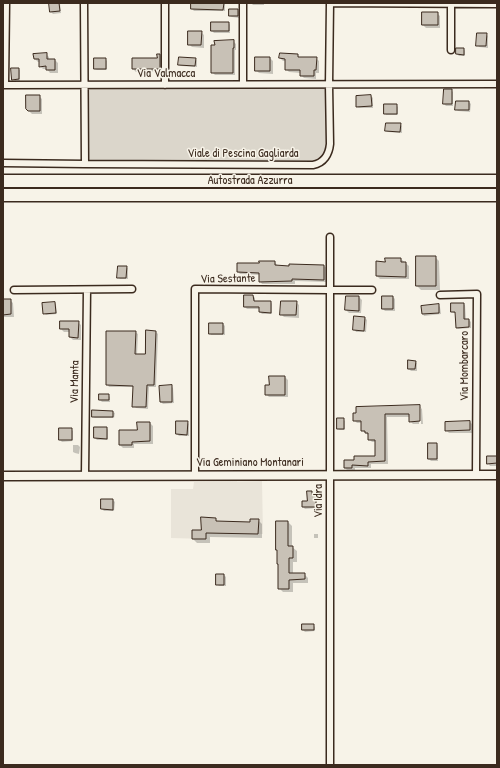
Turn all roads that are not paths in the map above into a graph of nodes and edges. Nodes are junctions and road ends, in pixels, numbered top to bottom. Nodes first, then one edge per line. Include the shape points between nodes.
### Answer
1 (6, 3) edge
2 (84, 3) edge
3 (165, 3) edge
4 (243, 3) edge
5 (330, 3) edge
6 (451, 4) edge
7 (497, 4) edge
8 (451, 50) dead end
9 (243, 84) junction
10 (497, 84) edge
11 (85, 85) junction
12 (165, 85) junction
13 (329, 85) junction
14 (4, 86) edge
15 (3, 163) edge
16 (85, 164) junction
17 (3, 181) edge
18 (497, 181) edge
19 (3, 194) edge
20 (497, 196) edge
21 (330, 237) dead end
22 (132, 289) dead end
23 (14, 290) dead end
24 (87, 290) junction
25 (330, 290) junction
26 (372, 290) dead end
27 (440, 295) dead end
28 (85, 475) junction
29 (195, 475) junction
30 (330, 475) junction
31 (476, 475) junction
32 (497, 475) edge
33 (3, 476) edge
34 (330, 765) edge

1 - 14 street
2 - 11 street
3 - 12 street
4 - 9 street
5 - 6 street
5 - 13 street, Viale di Pescina Gagliarda
6 - 7 street
6 - 8 street
9 - 12 street, Via Valmacca
9 - 13 street, Via Valmacca
10 - 13 street, Via Valmacca
11 - 12 street, Via Valmacca
11 - 14 street, Via Valmacca
11 - 16 street
13 - 16 street, Viale di Pescina Gagliarda via 330,148 325,159 316,165
15 - 16 street, Viale di Pescina Gagliarda
17 - 18 highway, Autostrada Azzurra
19 - 20 highway, Autostrada Azzurra
21 - 25 street, Via Idra
22 - 24 street
23 - 24 street
24 - 28 street, Via Manta
25 - 26 street, Via Sestante
25 - 29 street, Via Sestante via 195,289
25 - 30 street, Via Idra
27 - 31 street, Via Mombarcaro via 476,294
28 - 29 street, Via Geminiano Montanari
28 - 33 street, Via Geminiano Montanari
29 - 30 street, Via Geminiano Montanari
30 - 31 street, Via Geminiano Montanari
30 - 34 street, Via Idra
31 - 32 street, Via Geminiano Montanari

